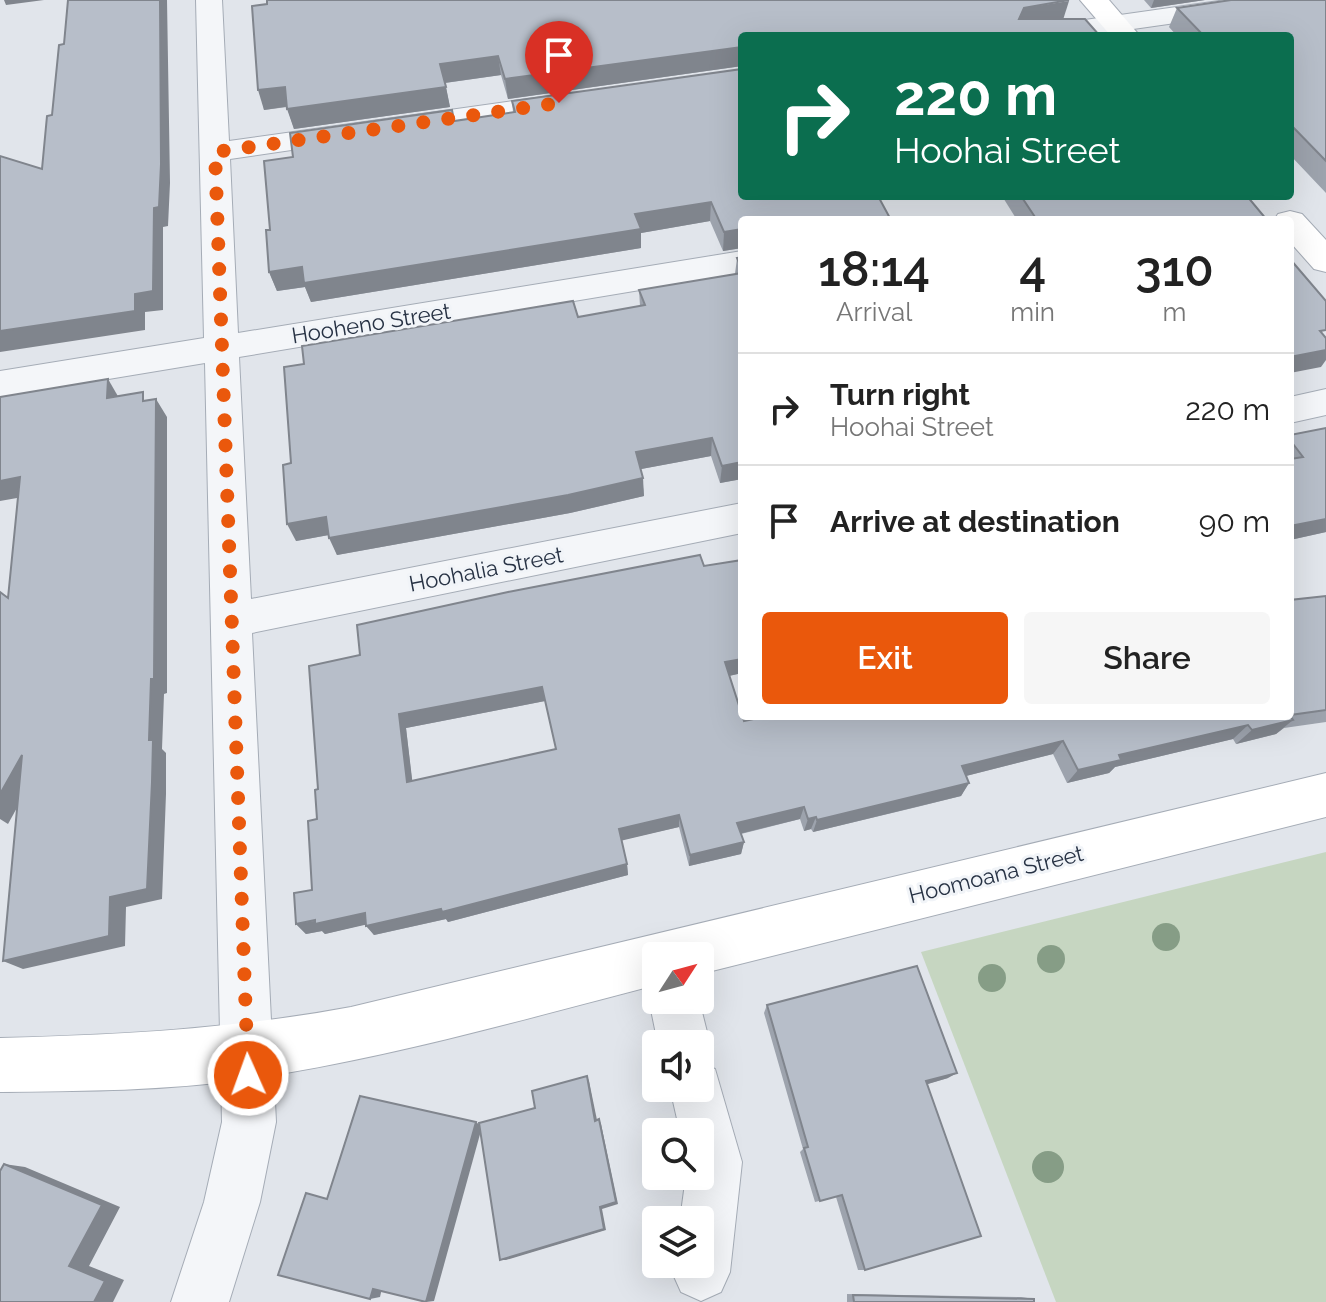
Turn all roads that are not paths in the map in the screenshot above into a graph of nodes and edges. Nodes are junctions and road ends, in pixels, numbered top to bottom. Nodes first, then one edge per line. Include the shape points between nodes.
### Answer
1 (209, 0) edge
2 (1094, 0) edge
3 (1281, 0) edge
4 (1120, 30) edge
5 (1089, 32) edge
6 (600, 97) edge
7 (215, 152) junction
8 (1272, 200) edge
9 (1286, 216) edge
10 (1294, 225) edge
11 (1326, 261) edge
12 (738, 263) edge
13 (221, 348) junction
14 (0, 384) edge
15 (1326, 402) edge
16 (1294, 409) edge
17 (738, 519) edge
18 (230, 620) junction
19 (1326, 795) edge
20 (714, 945) edge
21 (642, 962) edge
22 (247, 1052) junction
23 (0, 1065) edge
24 (700, 1102) edge
25 (709, 1206) edge
26 (200, 1302) edge

1 - 7 street
2 - 4 street
3 - 4 street
4 - 5 street
6 - 7 street
7 - 13 street
8 - 9 street
10 - 11 street
12 - 13 street, Hooheno Street
13 - 14 street, Hooheno Street
13 - 18 street
15 - 16 street
17 - 18 street, Hoohalia Street
18 - 22 street
19 - 20 street, Hoomoana Street
21 - 22 street via 379,1028
22 - 23 street
22 - 26 street via 249,1122 232,1202
24 - 25 street via 715,1162

